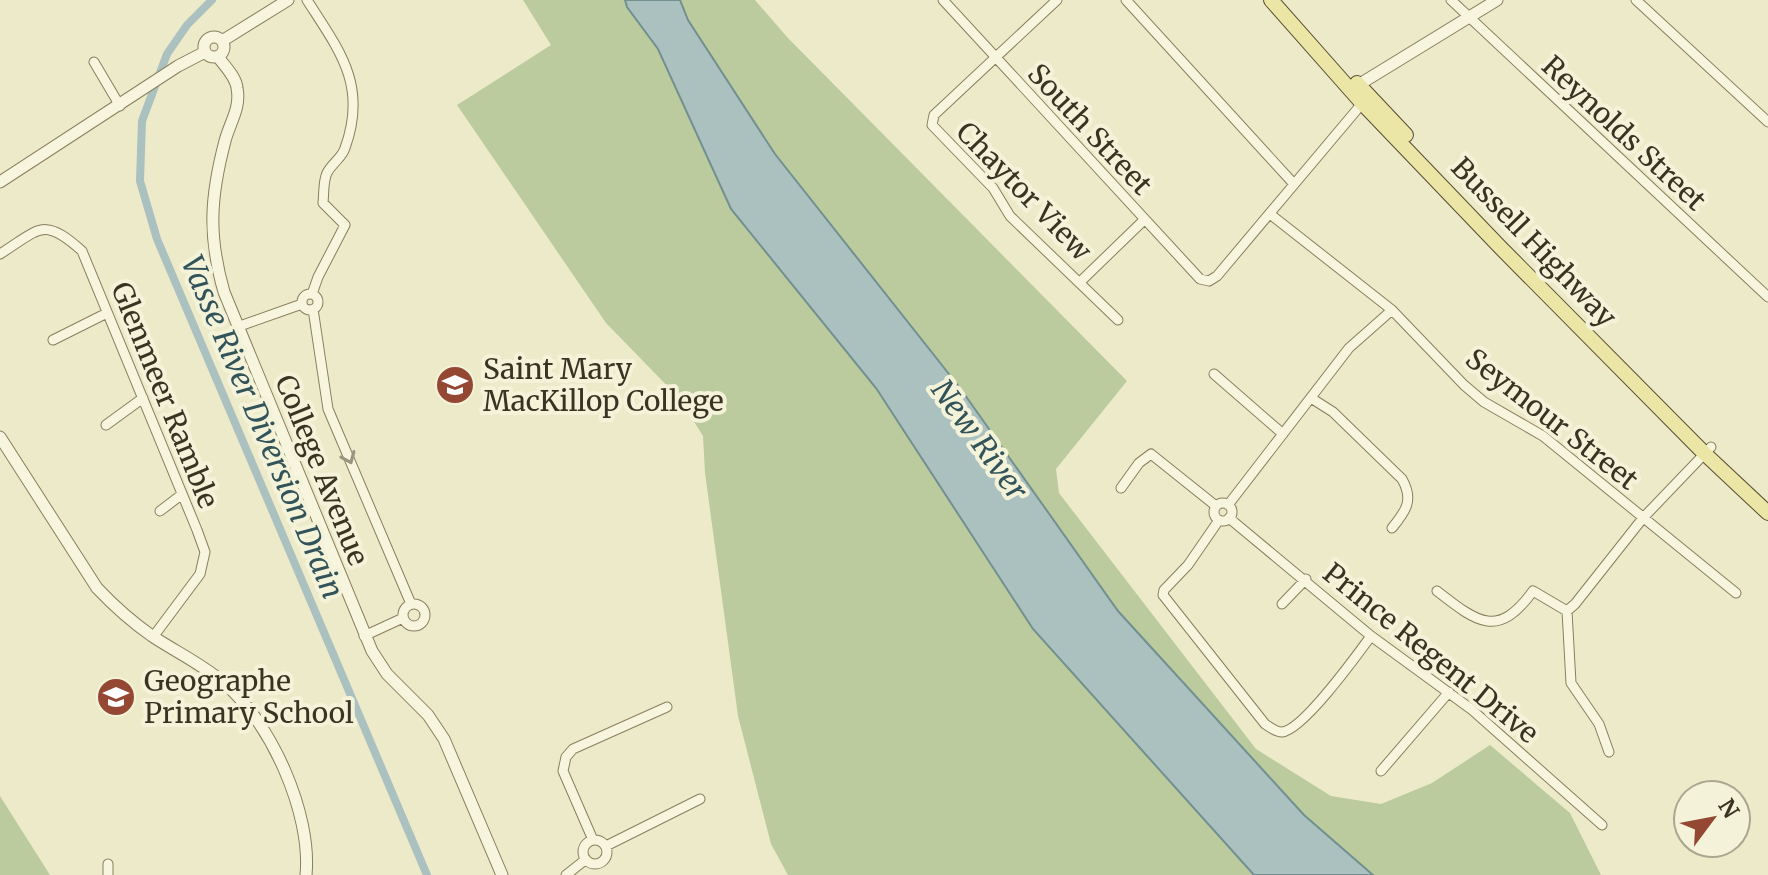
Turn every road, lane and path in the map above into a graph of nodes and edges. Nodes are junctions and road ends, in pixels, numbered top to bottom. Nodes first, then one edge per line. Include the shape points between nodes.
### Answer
1 (288, 0) edge
2 (307, 0) edge
3 (943, 0) edge
4 (1057, 0) edge
5 (1126, 0) edge
6 (1271, 0) edge
7 (1282, 0) edge
8 (1451, 0) edge
9 (1497, 0) edge
10 (1636, 0) edge
11 (1468, 18) junction
12 (222, 41) junction
13 (205, 52) junction
14 (218, 57) junction
15 (996, 59) junction
16 (94, 62) dead end
17 (1360, 94) junction
18 (114, 97) junction
19 (1768, 122) edge
20 (0, 182) edge
21 (1293, 183) junction
22 (1270, 214) junction
23 (1144, 220) junction
24 (0, 254) edge
25 (1080, 282) junction
26 (312, 294) junction
27 (1768, 297) edge
28 (302, 304) junction
29 (313, 309) junction
30 (1392, 310) junction
31 (107, 313) junction
32 (1118, 320) dead end
33 (237, 327) junction
34 (53, 340) dead end
35 (1214, 374) dead end
36 (143, 398) junction
37 (1311, 398) junction
38 (106, 425) dead end
39 (1283, 434) junction
40 (0, 437) edge
41 (1707, 450) junction
42 (1121, 488) dead end
43 (181, 495) junction
44 (1228, 505) junction
45 (1216, 506) junction
46 (1766, 506) edge
47 (160, 511) dead end
48 (1643, 518) junction
49 (1224, 519) junction
50 (1392, 528) dead end
51 (1306, 579) junction
52 (1437, 591) dead end
53 (1736, 593) dead end
54 (411, 604) junction
55 (1282, 604) dead end
56 (1567, 611) junction
57 (403, 618) junction
58 (364, 636) junction
59 (1371, 636) junction
60 (153, 637) junction
61 (1449, 692) junction
62 (667, 707) dead end
63 (1609, 752) dead end
64 (1381, 771) dead end
65 (700, 799) dead end
66 (1602, 825) dead end
67 (593, 840) junction
68 (606, 846) junction
69 (585, 860) junction
70 (599, 864) junction
71 (306, 875) edge
72 (502, 875) edge
73 (566, 875) edge
74 (604, 875) edge

1 - 12 street
2 - 26 street via 342,55 355,115 344,152 327,173 323,203 345,225
3 - 15 street, South Street
4 - 15 street
5 - 21 street
6 - 17 main road, Bussell Highway
7 - 17 main road, Bussell Highway
8 - 11 street, Reynolds Street
9 - 11 street
10 - 19 street
11 - 17 street
11 - 27 street, Reynolds Street
12 - 13 street via 207,39
12 - 14 street
13 - 14 street
13 - 18 street via 133,98
14 - 33 street, College Avenue via 237,85 238,107 219,168 211,232
15 - 23 street, South Street
15 - 25 street, Chaytor View via 934,115 932,125 993,188 1010,216
16 - 18 street
17 - 21 street
17 - 41 main road, Bussell Highway
18 - 20 street
21 - 22 street
22 - 23 street, South Street via 1209,281 1200,279
22 - 30 street, Seymour Street
23 - 25 street
24 - 31 street, Glenmeer Ramble via 40,229 60,231 82,251
25 - 32 street, Chaytor View
26 - 28 street via 304,296
26 - 29 street via 318,302
28 - 29 street
28 - 33 street
29 -> 54 street via 328,409
30 - 37 street via 1349,348
30 - 48 street, Seymour Street via 1484,402 1543,436
31 - 34 street
31 - 36 street, Glenmeer Ramble
33 - 58 street, College Avenue
35 - 39 street
36 - 38 street
36 - 43 street, Glenmeer Ramble
37 - 39 street
37 - 50 street via 1333,412 1402,479 1408,490 1407,509
39 - 44 street
40 - 60 street via 97,588
41 - 46 main road, Bussell Highway
41 - 48 street
42 - 45 street via 1151,454
43 - 47 street
43 - 60 street, Glenmeer Ramble via 205,552 200,574
44 - 45 street
44 - 49 street via 1232,513
45 - 49 street via 1214,516
48 - 53 street, Seymour Street
48 - 56 street
49 - 51 street, Prince Regent Drive
49 - 59 street via 1163,595 1265,724 1283,732 1293,728
51 - 55 street
51 - 59 street, Prince Regent Drive
52 - 56 street via 1464,613 1491,621 1511,616 1533,591
54 - 57 street
54 - 57 street via 421,607 424,619 414,626
56 - 63 street via 1571,683 1599,724
57 - 58 street
58 - 72 street, College Avenue via 387,674 444,739
59 - 61 street, Prince Regent Drive
60 - 71 street via 223,682 254,717 298,809 306,841
61 - 64 street
61 - 66 street, Prince Regent Drive
62 - 67 street via 573,749 566,757 563,771
65 - 68 street
67 - 68 street
67 - 69 street via 583,849
68 - 70 street
69 - 70 street
69 - 73 street
70 - 74 street

